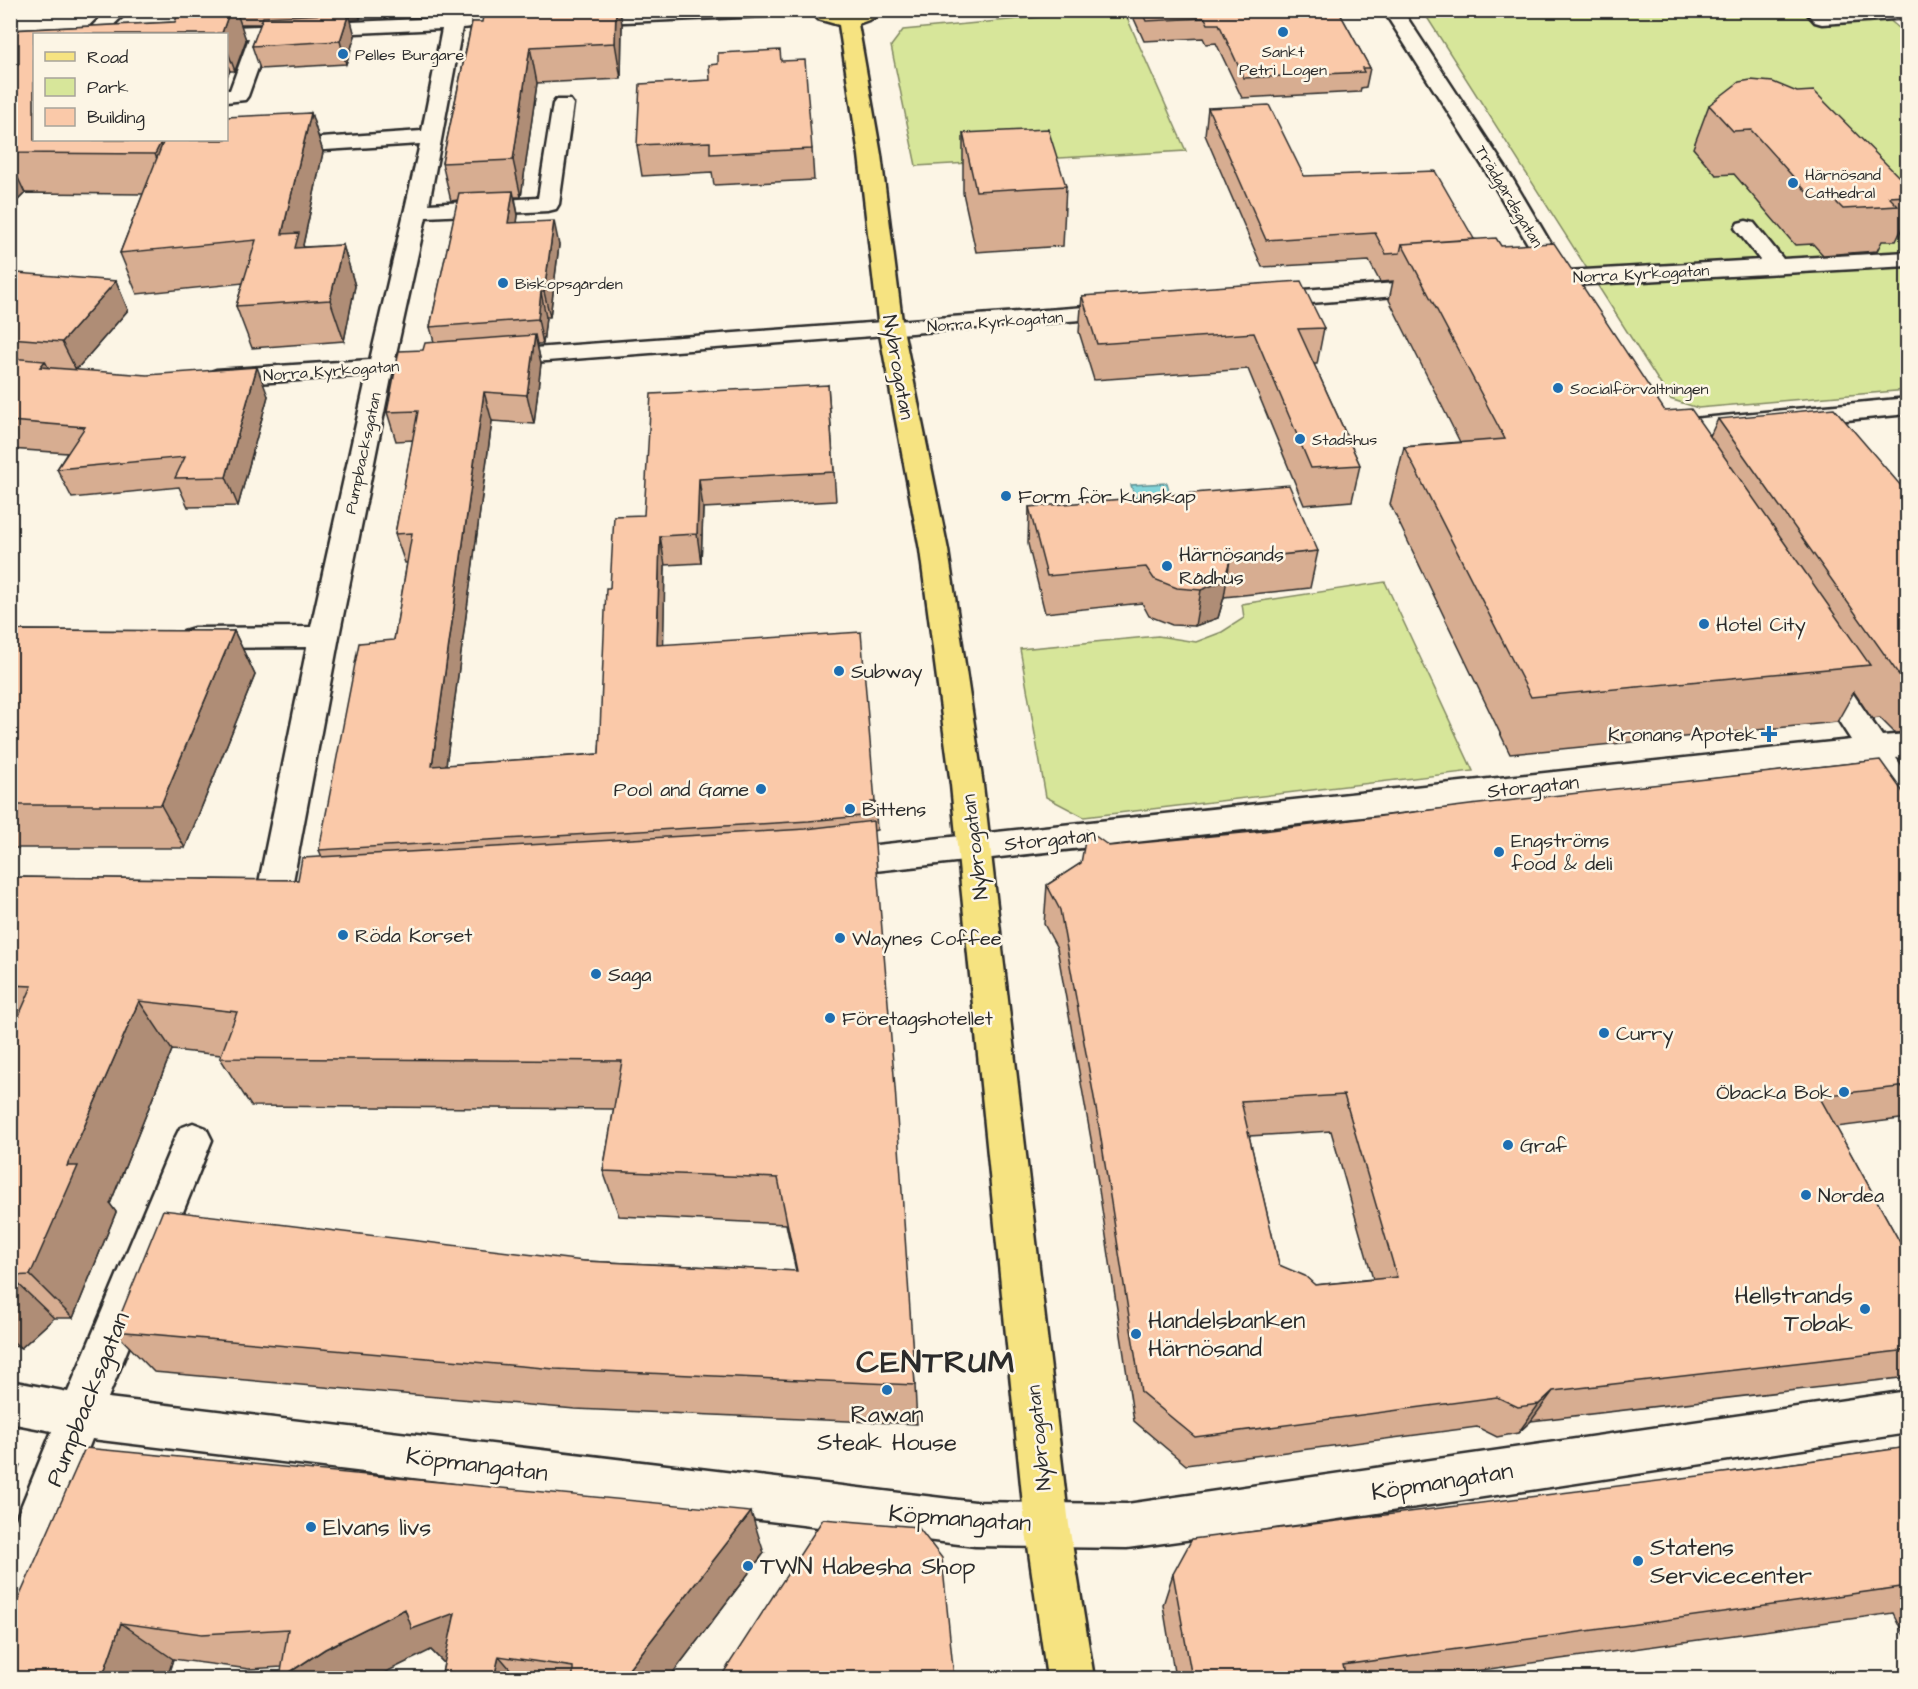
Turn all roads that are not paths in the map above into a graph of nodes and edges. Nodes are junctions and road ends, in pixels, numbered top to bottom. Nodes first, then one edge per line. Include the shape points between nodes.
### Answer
1 (120, 10) edge
2 (767, 10) edge
3 (820, 10) edge
4 (873, 10) edge
5 (1392, 10) edge
6 (1814, 10) edge
7 (1908, 12) edge
8 (455, 17) edge
9 (558, 19) edge
10 (848, 20) junction
11 (488, 22) edge
12 (261, 32) junction
13 (94, 33) edge
14 (228, 33) edge
15 (228, 96) edge
16 (563, 104) dead end
17 (431, 137) junction
18 (263, 147) edge
19 (415, 211) junction
20 (1746, 228) dead end
21 (1908, 258) edge
22 (1777, 266) junction
23 (1559, 278) junction
24 (1509, 282) edge
25 (1462, 285) edge
26 (1244, 302) edge
27 (1578, 306) edge
28 (1149, 309) edge
29 (891, 329) junction
30 (380, 366) junction
31 (188, 378) edge
32 (1908, 406) edge
33 (1680, 457) edge
34 (324, 637) junction
35 (164, 638) edge
36 (1808, 651) edge
37 (1908, 745) edge
38 (1872, 748) junction
39 (1908, 801) edge
40 (975, 847) junction
41 (801, 866) edge
42 (308, 895) edge
43 (237, 896) edge
44 (273, 897) junction
45 (193, 1140) dead end
46 (10, 1402) edge
47 (1908, 1412) edge
48 (80, 1416) junction
49 (1047, 1525) junction
50 (10, 1592) edge
51 (1071, 1678) edge

1 - 13 street
2 - 9 street
3 - 10 main road via 832,18
4 - 10 main road via 865,17
5 - 23 street, Trädgårdsgatan via 1498,173
6 - 7 street via 1822,18
8 - 11 street
8 - 12 street
8 - 17 street, Pumpbacksgatan
10 - 29 main road, Nybrogatan via 870,155
12 - 14 street
12 - 15 street via 238,96
16 - 19 street via 548,204
17 - 18 street
17 - 19 street, Pumpbacksgatan
19 - 30 street, Pumpbacksgatan
20 - 22 street
21 - 22 street, Norra Kyrkogatan
22 - 23 street, Norra Kyrkogatan
23 - 24 street, Norra Kyrkogatan
23 - 27 street, Trädgårdsgatan
25 - 26 street
28 - 29 street, Norra Kyrkogatan
29 - 30 street, Norra Kyrkogatan
29 - 40 main road, Nybrogatan via 934,550
30 - 31 street, Norra Kyrkogatan
30 - 34 street, Pumpbacksgatan
32 - 33 street via 1655,420
34 - 35 street
34 - 44 street, Pumpbacksgatan
36 - 38 street
37 - 38 street, Storgatan
38 - 39 street
38 - 40 street, Storgatan
40 - 41 street, Storgatan
40 - 49 main road, Nybrogatan
42 - 44 street
43 - 44 street
45 - 48 street, Pumpbacksgatan
46 - 48 street, Köpmangatan
47 - 49 street, Köpmangatan via 1127,1526
48 - 49 street, Köpmangatan via 975,1524
48 - 50 street, Pumpbacksgatan
49 - 51 main road, Nybrogatan

